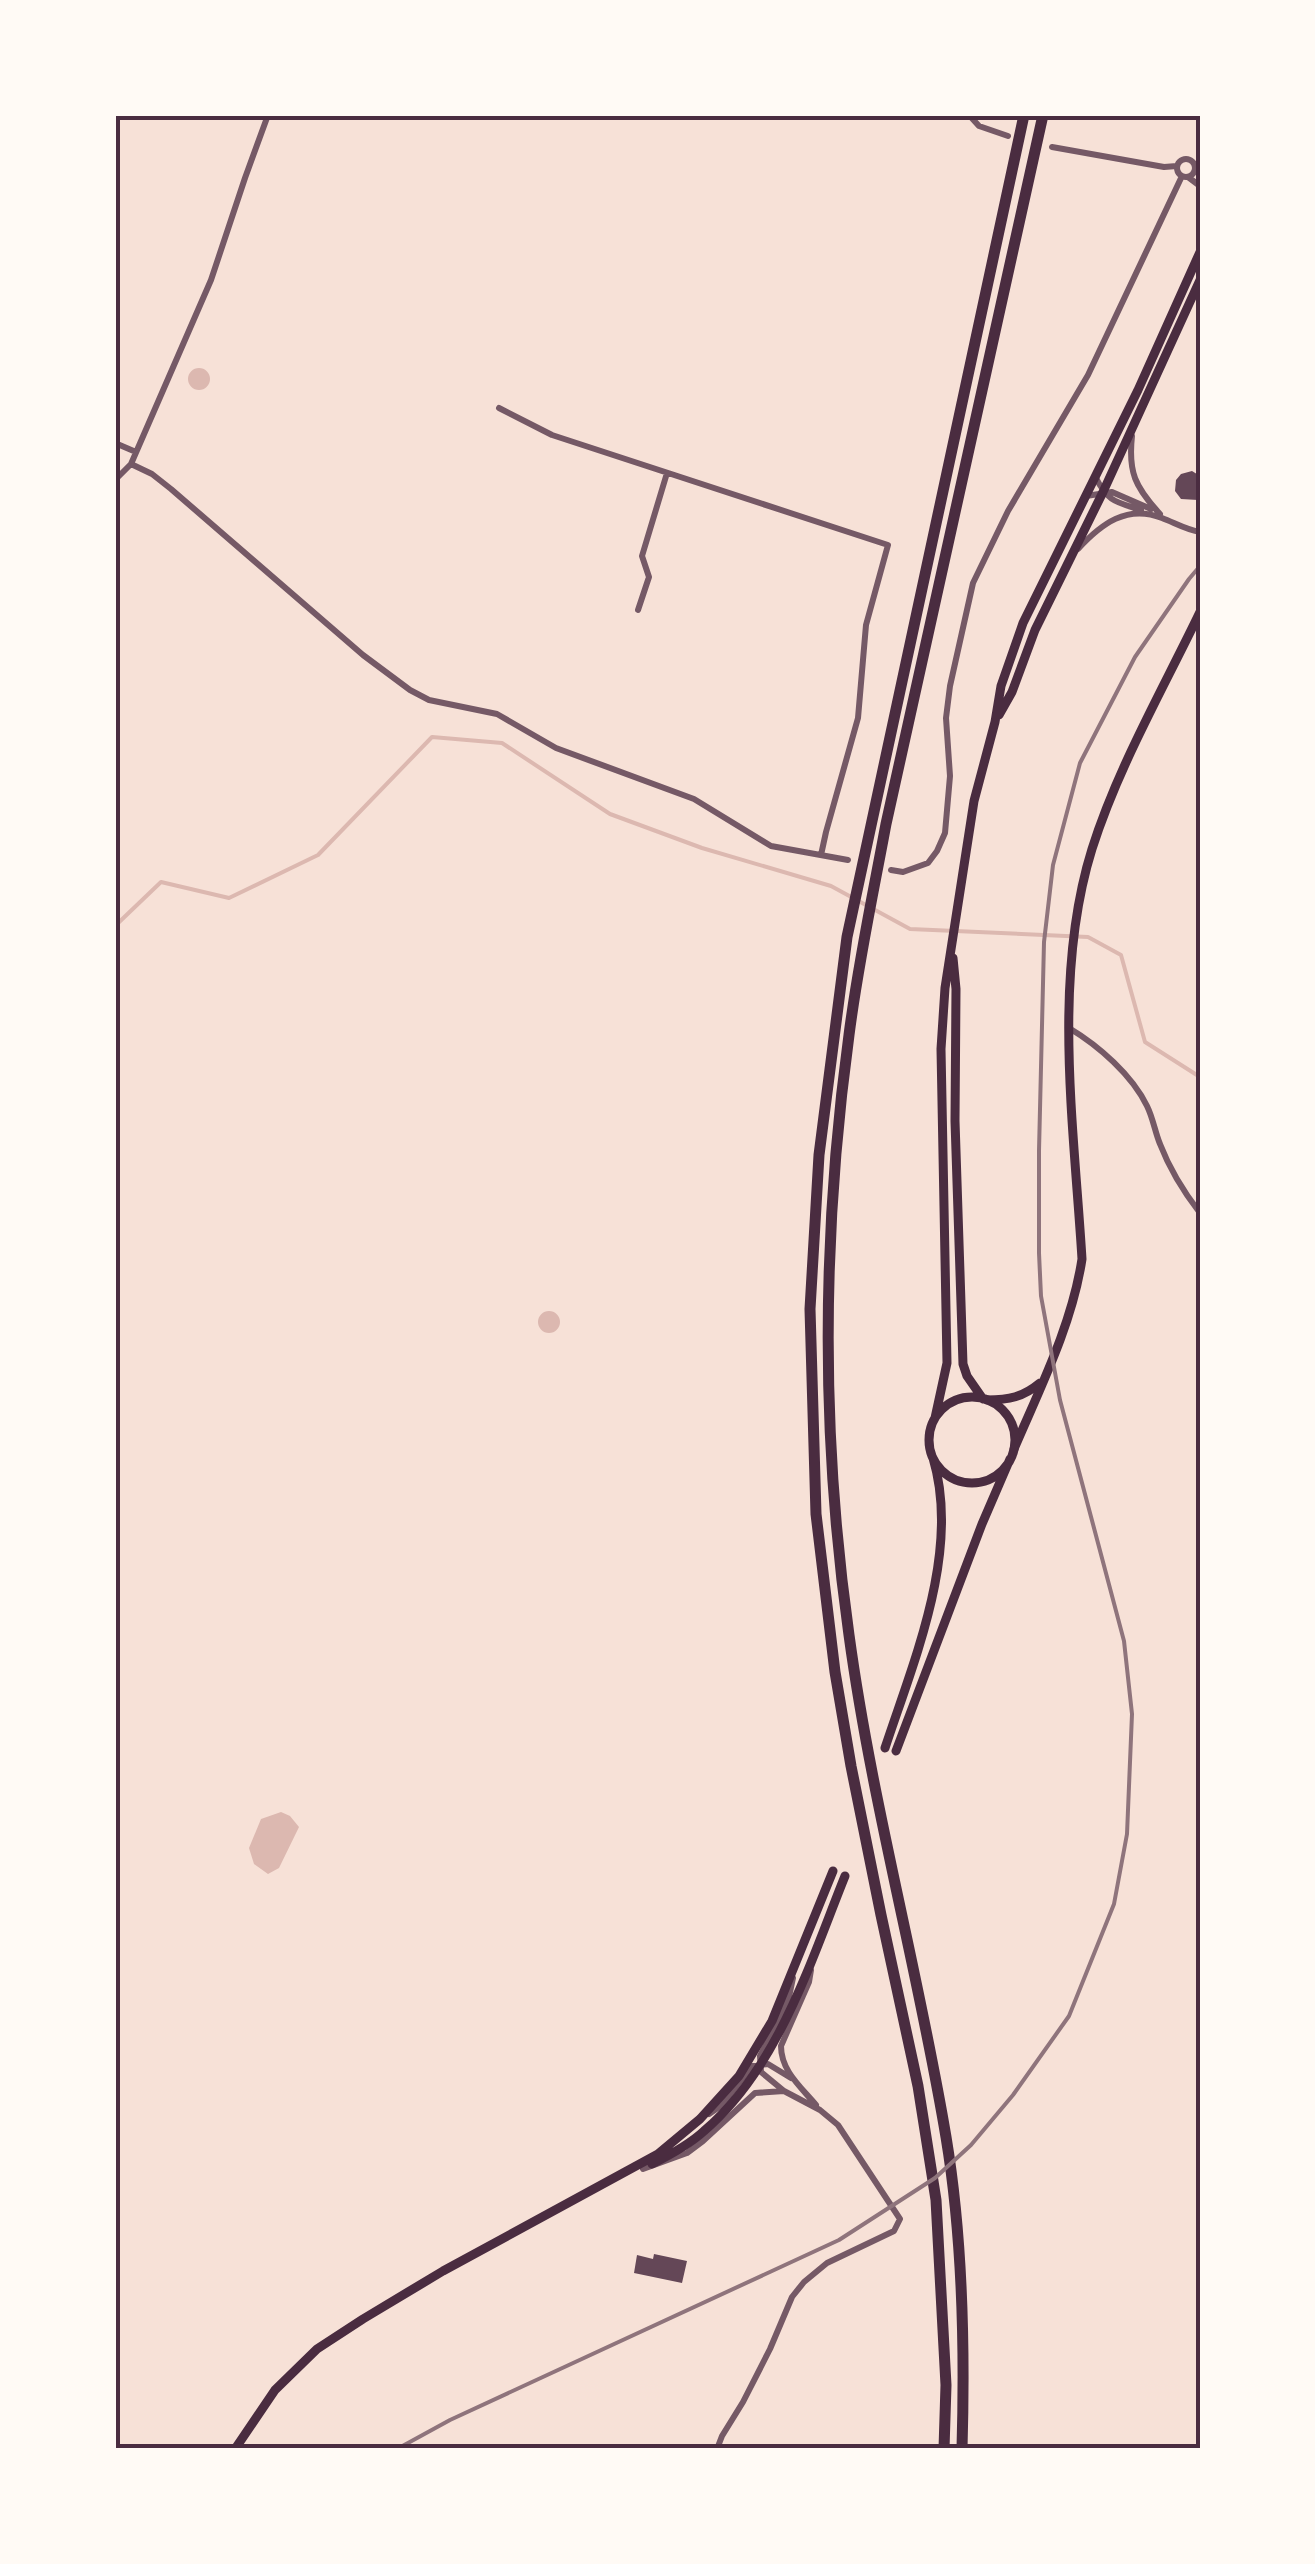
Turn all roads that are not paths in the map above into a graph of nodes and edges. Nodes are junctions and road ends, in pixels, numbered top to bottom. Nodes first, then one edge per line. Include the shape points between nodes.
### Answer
1 (268, 115) edge
2 (969, 115) edge
3 (1024, 115) edge
4 (1043, 115) edge
5 (1008, 136) dead end
6 (1052, 147) dead end
7 (1176, 166) junction
8 (1193, 174) edge
9 (1200, 186) edge
10 (1200, 252) edge
11 (1200, 280) edge
12 (499, 408) dead end
13 (1132, 430) junction
14 (115, 442) edge
15 (136, 452) junction
16 (131, 464) junction
17 (668, 472) junction
18 (1096, 478) junction
19 (115, 480) edge
20 (1103, 492) junction
21 (1086, 496) junction
22 (1153, 512) junction
23 (1200, 532) edge
24 (1071, 556) junction
25 (638, 610) dead end
26 (1200, 612) edge
27 (995, 722) junction
28 (822, 855) junction
29 (848, 860) dead end
30 (891, 870) dead end
31 (952, 948) junction
32 (1068, 1027) junction
33 (1200, 1213) edge
34 (1042, 1381) junction
35 (985, 1399) junction
36 (935, 1418) junction
37 (1012, 1454) junction
38 (933, 1458) junction
39 (884, 1748) dead end
40 (896, 1752) dead end
41 (833, 1871) dead end
42 (844, 1876) dead end
43 (816, 1946) junction
44 (795, 1967) junction
45 (759, 2065) junction
46 (792, 2078) junction
47 (784, 2091) junction
48 (820, 2110) junction
49 (700, 2120) junction
50 (643, 2169) junction
51 (599, 2187) junction
52 (235, 2449) edge
53 (717, 2449) edge
54 (944, 2449) edge
55 (962, 2449) edge

1 - 15 street via 211,280
2 - 5 street via 978,126
3 - 54 highway via 847,937 819,1155 810,1310 816,1514 835,1672 936,2200
4 - 55 highway via 864,940 848,1036 828,1310 834,1512 848,1634 953,2185
6 - 7 street
7 - 8 street
7 - 8 street via 1188,158
8 - 9 street
8 - 30 street via 973,583 946,718 950,776 944,832 928,863
10 - 18 main road
11 - 13 main road
12 - 17 street via 552,435
13 - 20 main road
13 - 22 street via 1131,471
14 - 15 street
15 - 16 street
16 - 19 street
16 - 28 street via 171,489 410,690 497,714 556,748 694,799 771,846
17 - 25 street via 642,556 649,577
17 - 28 street via 888,545 866,624 858,718
18 - 20 street
18 - 21 main road
20 - 21 street
20 - 22 street
20 - 24 main road
21 - 27 main road via 1024,623
22 - 23 street
22 - 24 street via 1108,521
24 - 27 main road
26 - 32 main road via 1092,850 1076,917
27 - 31 main road via 974,802
28 - 29 street
31 - 35 main road via 963,1364
31 - 36 main road via 941,1048 947,1364
32 - 33 street via 1138,1090 1172,1172
32 - 34 main road via 1082,1259
34 - 35 main road via 1020,1397
34 - 37 main road
35 - 36 main road via 961,1398
35 - 37 main road via 1010,1420
36 - 38 main road
37 - 38 main road via 987,1480 966,1482 946,1475
37 - 40 main road
38 - 39 main road via 942,1517 935,1587
41 - 44 main road
42 - 43 main road
43 - 45 main road
43 - 46 street via 781,2046
44 - 45 street
44 - 49 main road via 758,2046
45 - 46 street
45 - 47 street
45 - 49 street
45 - 50 main road via 705,2131
46 - 48 street
47 - 48 street
47 - 50 street via 754,2093 686,2153
48 - 53 street via 849,2140 900,2219 894,2231 804,2282
49 - 51 main road via 658,2154
50 - 51 main road
51 - 52 main road via 317,2349 275,2390

